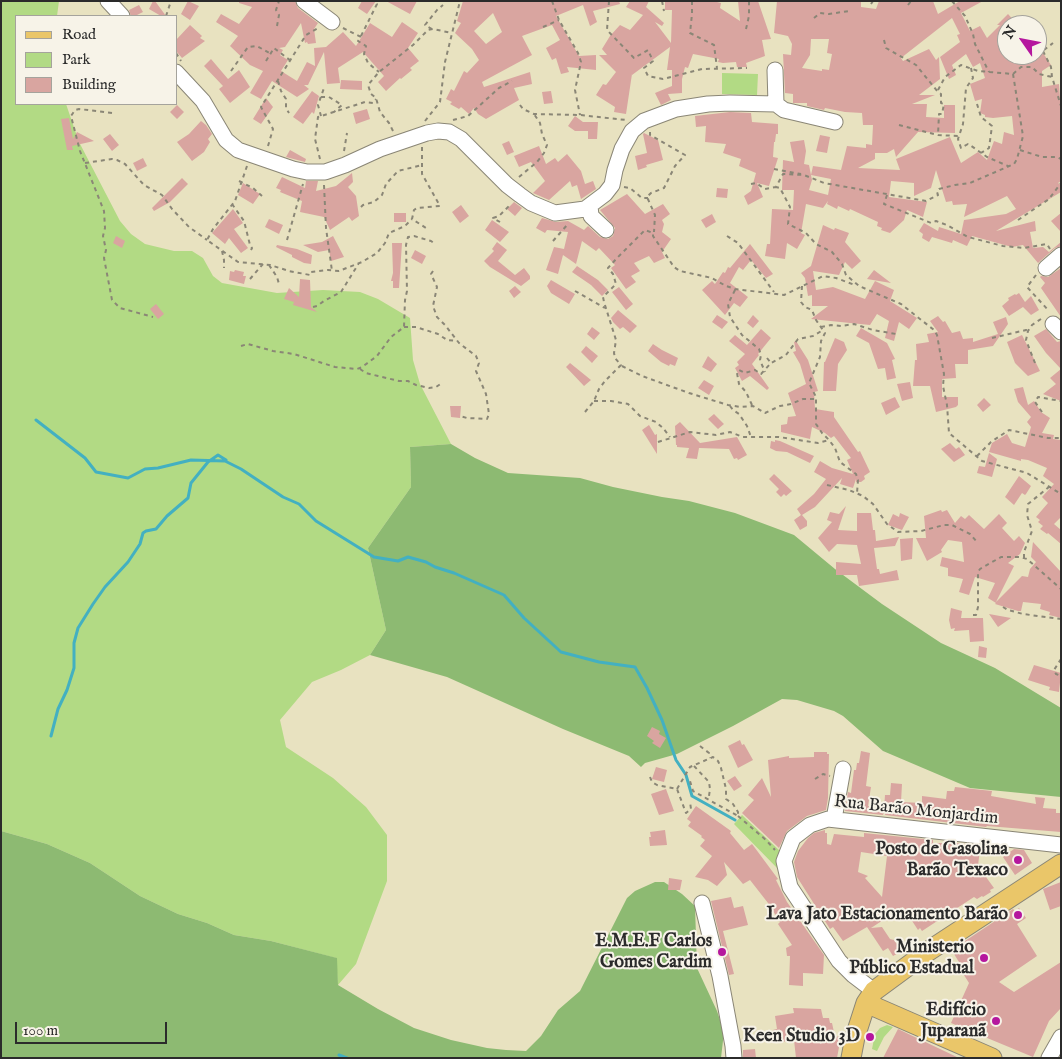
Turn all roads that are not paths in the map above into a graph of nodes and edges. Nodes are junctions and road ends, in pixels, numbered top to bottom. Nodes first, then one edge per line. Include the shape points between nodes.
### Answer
1 (108, 1) edge
2 (304, 1) edge
3 (121, 15) edge
4 (332, 22) road end
5 (179, 68) edge
6 (774, 70) dead end
7 (776, 104) junction
8 (835, 122) dead end
9 (590, 206) junction
10 (606, 230) dead end
11 (843, 769) dead end
12 (834, 819) junction
13 (1061, 846) edge
14 (1061, 864) edge
15 (702, 903) dead end
16 (868, 992) junction
17 (1061, 1037) edge
18 (734, 1058) edge
19 (851, 1058) edge
20 (992, 1058) edge
21 (1049, 1058) edge

1 - 3 street
2 - 4 street
5 - 9 street via 203,100 226,140 238,150 278,164 307,172 413,138 438,131 449,132 513,181 531,203 555,213
6 - 7 street
7 - 8 street via 784,110
7 - 9 street via 708,104 676,109 643,123 632,131 622,149 612,185
9 - 10 street via 591,216
11 - 12 street
12 - 13 street, Rua Barão Monjardim
12 - 16 street, Rua Barão Monjardim via 810,825 793,838 784,861 790,887 839,961
14 - 16 main road
15 - 18 street via 722,986
16 - 19 main road
16 - 20 main road
17 - 21 street

